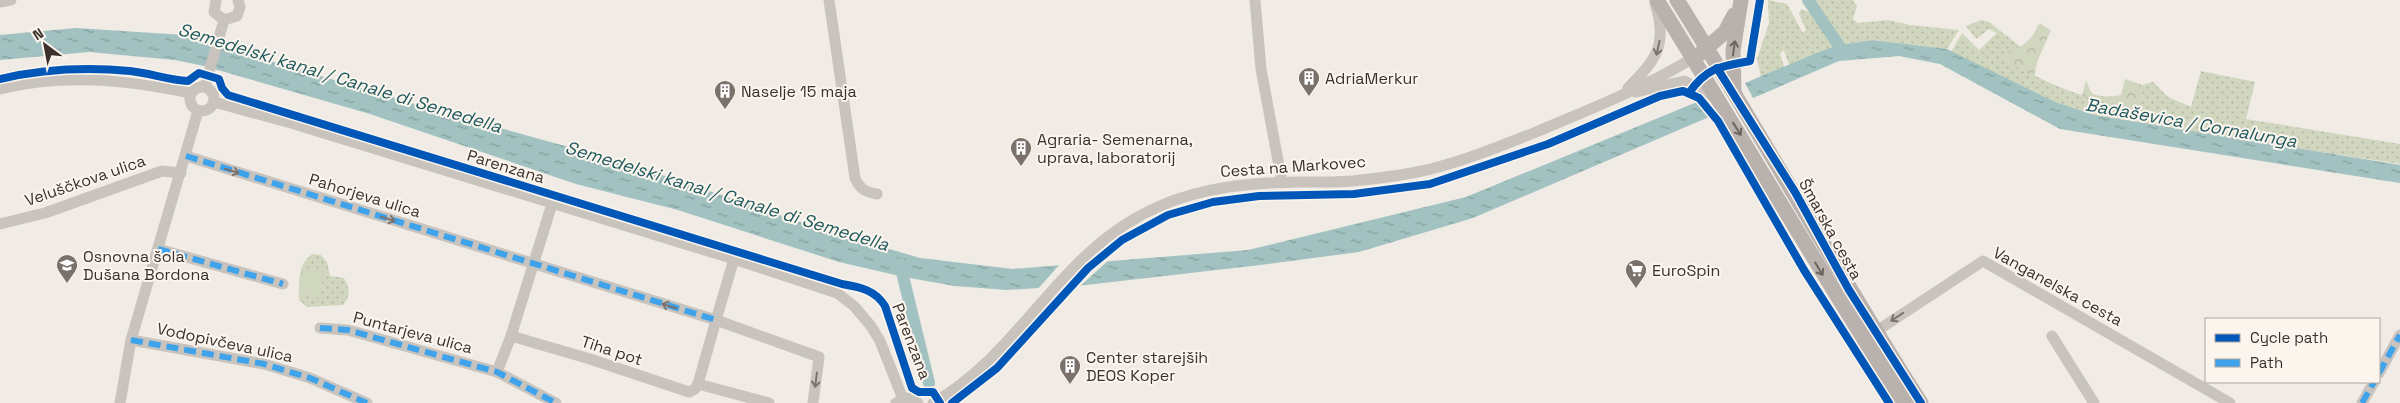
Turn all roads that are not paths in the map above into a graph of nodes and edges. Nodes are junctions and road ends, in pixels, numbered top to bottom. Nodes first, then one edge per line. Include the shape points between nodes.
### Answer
1 (11, 0) edge
2 (216, 0) edge
3 (829, 0) edge
4 (1254, 0) edge
5 (1655, 0) edge
6 (1677, 0) edge
7 (1741, 0) edge
8 (242, 1) edge
9 (0, 2) edge
10 (224, 20) junction
11 (1707, 49) junction
12 (1693, 58) junction
13 (205, 86) junction
14 (0, 89) edge
15 (190, 93) junction
16 (1622, 94) junction
17 (1735, 96) junction
18 (1718, 99) junction
19 (214, 102) junction
20 (198, 110) junction
21 (186, 156) junction
22 (181, 173) junction
23 (1282, 182) junction
24 (877, 194) dead end
25 (552, 204) junction
26 (0, 224) edge
27 (158, 249) junction
28 (734, 258) junction
29 (534, 265) junction
30 (283, 284) dead end
31 (716, 320) junction
32 (320, 328) dead end
33 (1875, 332) junction
34 (511, 336) junction
35 (2052, 336) dead end
36 (2400, 336) edge
37 (131, 340) junction
38 (2380, 371) edge
39 (496, 372) junction
40 (2373, 383) edge
41 (698, 384) junction
42 (899, 401) edge
43 (120, 403) edge
44 (366, 403) edge
45 (556, 403) edge
46 (769, 403) edge
47 (813, 403) edge
48 (918, 403) edge
49 (933, 403) edge
50 (1904, 403) edge
51 (1921, 403) edge
52 (2094, 403) edge
53 (2230, 403) edge
54 (2362, 403) edge

1 - 9 street
2 - 10 street via 214,12
3 - 24 street via 855,178 865,192
4 - 23 street via 1262,69
5 - 12 main road, Šmarska cesta
5 -> 16 street via 1660,27 1656,57
6 - 11 main road, Šmarska cesta
7 - 11 main road, Cesta na Markovec via 1725,32
17 -> 7 main road via 1733,51
8 - 10 street via 237,16
10 - 13 street
11 - 12 main road, Cesta na Markovec
11 - 17 main road, Šmarska cesta
12 - 16 street, Cesta na Markovec
12 - 18 main road, Šmarska cesta
13 - 15 street via 196,87
13 - 19 street via 212,92
14 - 15 street via 32,82 87,79
15 - 20 street via 189,102
16 - 18 street via 1684,81
16 - 23 street, Cesta na Markovec via 1516,140 1418,172 1357,181
17 - 33 main road, Šmarska cesta via 1795,192
18 -> 50 main road, Šmarska cesta via 1815,263
19 - 20 street via 206,110
19 - 25 street
20 - 21 street
21 - 22 street
21 -> 29 street, Pahorjeva ulica
22 - 26 street, Veluščkova ulica via 162,171 45,213
22 - 27 street
23 - 49 street, Cesta na Markovec via 1214,189 1140,215 1092,248 1064,274 997,354
25 - 28 street
25 - 29 street
27 - 30 street
27 - 37 street
28 - 31 street
28 - 42 street via 837,293 854,306 880,342
31 -> 29 street, Pahorjeva ulica
29 - 34 street
31 - 41 street
31 -> 47 street, Pahorjeva ulica via 819,357
32 - 39 street, Puntarjeva ulica via 348,330
33 - 51 main road, Šmarska cesta
53 -> 33 street, Vanganelska cesta via 1983,261
34 - 39 street
34 - 41 street, Tiha pot via 690,392
35 - 52 street
36 - 38 street
37 - 43 street
37 - 44 street, Vodopivčeva ulica via 264,364 310,378
39 - 45 street, Puntarjeva ulica
40 - 54 street
41 - 46 street
42 - 48 street via 912,398

